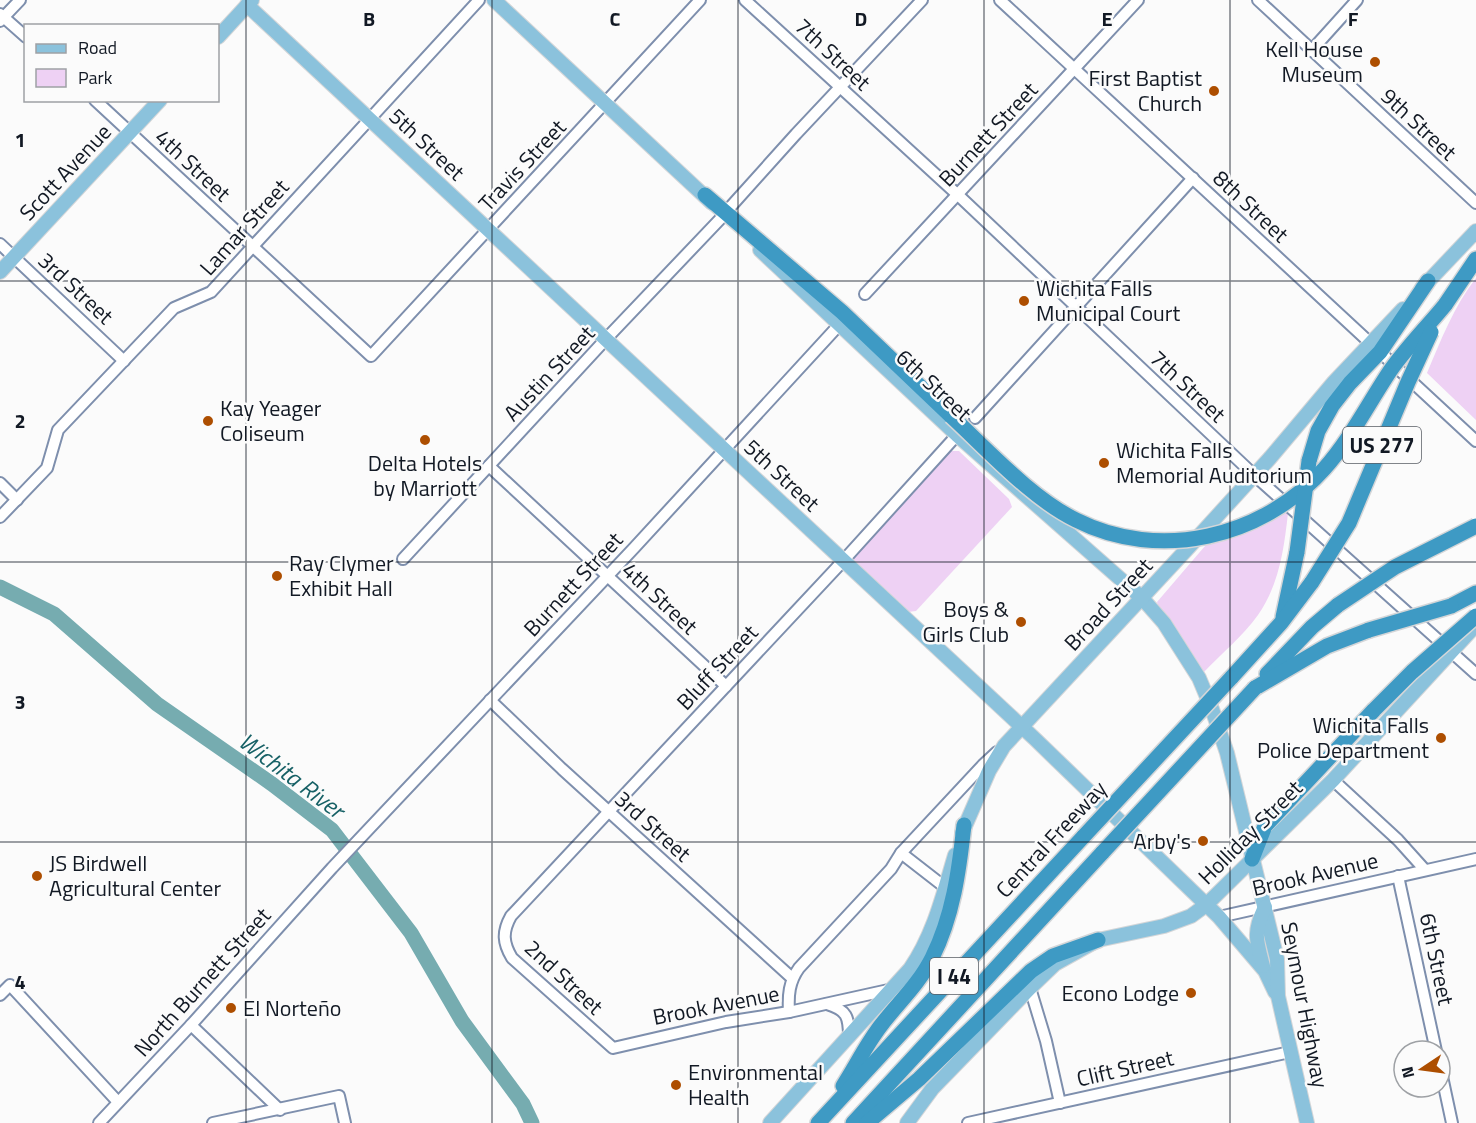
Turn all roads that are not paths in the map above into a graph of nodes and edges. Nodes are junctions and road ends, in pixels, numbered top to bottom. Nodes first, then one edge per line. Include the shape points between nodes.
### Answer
1 (20, 0) edge
2 (480, 0) edge
3 (494, 0) edge
4 (699, 0) edge
5 (746, 0) edge
6 (922, 0) edge
7 (1000, 0) edge
8 (1138, 0) edge
9 (1258, 0) edge
10 (1358, 0) edge
11 (247, 2) edge
12 (1, 17) edge
13 (24, 35) edge
14 (219, 36) edge
15 (1311, 51) junction
16 (1075, 69) junction
17 (840, 87) junction
18 (97, 102) edge
19 (158, 102) edge
20 (605, 104) junction
21 (370, 120) junction
22 (130, 132) junction
23 (1193, 178) junction
24 (705, 195) joint
25 (958, 195) junction
26 (1476, 203) edge
27 (725, 214) junction
28 (489, 229) junction
29 (1476, 231) edge
30 (0, 244) edge
31 (252, 247) junction
32 (14, 257) junction
33 (1476, 259) edge
34 (0, 273) edge
35 (1428, 281) joint
36 (865, 294) dead end
37 (1445, 305) junction
38 (1076, 307) junction
39 (839, 325) junction
40 (605, 340) junction
41 (1376, 348) junction
42 (371, 356) joint
43 (124, 361) junction
44 (975, 418) dead end
45 (957, 435) junction
46 (1476, 441) edge
47 (724, 450) junction
48 (489, 465) junction
49 (1254, 475) junction
50 (0, 483) edge
51 (17, 500) junction
52 (0, 518) edge
53 (1476, 526) edge
54 (403, 559) dead end
55 (843, 561) junction
56 (607, 576) junction
57 (1476, 593) edge
58 (1142, 598) junction
59 (1476, 616) edge
60 (1281, 623) junction
61 (1476, 626) edge
62 (1452, 651) junction
63 (1476, 675) edge
64 (726, 686) junction
65 (1255, 688) junction
66 (490, 700) junction
67 (1022, 727) junction
68 (1004, 746) junction
69 (1333, 780) junction
70 (608, 811) junction
71 (964, 825) junction
72 (901, 853) junction
73 (1252, 859) junction
74 (1476, 859) edge
75 (332, 868) joint
76 (1425, 870) junction
77 (1398, 876) junction
78 (946, 888) junction
79 (1206, 905) junction
80 (1265, 908) junction
81 (1219, 917) junction
82 (506, 926) joint
83 (1164, 926) junction
84 (1098, 940) junction
85 (1265, 971) junction
86 (792, 978) junction
87 (1030, 988) junction
88 (893, 989) junction
89 (0, 996) edge
90 (1278, 996) junction
91 (827, 1004) junction
92 (789, 1012) junction
93 (191, 1025) junction
94 (849, 1037) junction
95 (1433, 1039) edge
96 (613, 1048) joint
97 (1290, 1052) junction
98 (1447, 1099) edge
99 (118, 1102) junction
100 (1060, 1103) junction
101 (280, 1110) junction
102 (821, 1120) edge
103 (99, 1123) edge
104 (213, 1123) edge
105 (345, 1123) edge
106 (770, 1123) edge
107 (853, 1123) edge
108 (867, 1123) edge
109 (907, 1123) edge
110 (968, 1123) edge
111 (1307, 1123) edge
112 (1452, 1123) edge

1 - 12 street
2 - 21 street, Lamar Street
3 - 20 main road
4 - 20 street, Travis Street
5 - 17 street, 7th Street
6 - 17 street, Austin Street
7 - 16 street, 8th Street
8 - 16 street, Burnett Street
9 - 15 street, 9th Street
10 - 15 street
11 - 14 main road
11 - 21 main road, 5th Street
12 - 13 street
15 - 26 street, 9th Street
16 - 23 street, 8th Street
16 - 25 street, Burnett Street
17 - 25 street, 7th Street
17 - 27 street, Austin Street
18 - 22 street, 4th Street
19 - 22 main road, Scott Avenue
20 - 24 main road
20 - 28 street, Travis Street
21 - 28 main road, 5th Street
21 - 31 street, Lamar Street
22 - 31 street, 4th Street
22 - 32 main road, Scott Avenue
23 - 38 street
23 - 41 street, 8th Street
24 - 27 highway
25 - 36 street, Burnett Street
25 - 38 street, 7th Street
27 - 37 highway, bridge via 842,312 1046,502 1103,532 1134,539 1212,537 1254,521 1293,497 1314,480 1341,448 1391,370
27 - 39 main road, 6th Street
27 - 40 street, Austin Street
28 - 40 main road, 5th Street
28 - 42 street, Travis Street
29 - 35 main road
30 - 32 street, 3rd Street
31 - 42 street, 4th Street
31 - 43 street, Lamar Street via 211,292 174,308
32 - 34 main road, Scott Avenue
32 - 43 street, 3rd Street
33 - 37 highway, US 277
35 - 41 highway
37 - 60 highway, Central Freeway / US 277, bridge via 1349,523
38 - 44 street
38 - 49 street, 7th Street
39 - 45 main road, 6th Street
39 - 47 street, Burnett Street
40 - 47 main road, 5th Street
40 - 48 street, Austin Street
41 - 46 street, 8th Street
41 - 49 main road, Broad Street via 1334,382
41 - 60 highway, bridge via 1318,431 1309,460
43 - 51 street, Lamar Street via 58,430 46,468
45 - 55 street, Bluff Street
45 - 58 main road, 6th Street
47 - 55 main road, 5th Street
47 - 56 street, Burnett Street
48 - 54 street, Austin Street
48 - 56 street, 4th Street
49 - 58 main road, Broad Street
49 - 62 street, 7th Street
50 - 51 street
51 - 52 street, Lamar Street
53 - 65 highway, Central Freeway, bridge via 1395,567 1338,605
55 - 64 street, Bluff Street
55 - 67 main road, 5th Street
56 - 64 street, 4th Street
56 - 66 street, Burnett Street
57 - 65 highway, bridge via 1452,606 1327,646
58 - 67 main road, Broad Street
58 - 73 main road, 6th Street via 1182,648 1199,678 1227,753
59 - 73 highway, bridge via 1412,672 1265,826
60 - 102 highway, Central Freeway / I 44, bridge
61 - 62 main road, Holliday Street
62 - 63 street, 7th Street
62 - 69 main road, Holliday Street
64 - 70 street, Bluff Street
65 - 107 highway, Central Freeway / I 44, bridge
66 - 70 street, 3rd Street
66 - 75 street, Burnett Street
67 - 68 main road, Broad Street
67 - 79 main road, 5th Street
68 - 71 main road
68 - 72 street, Broad Street
69 - 73 main road, Holliday Street
69 - 76 street
70 - 82 street, Bluff Street
70 - 86 street, 3rd Street
71 - 78 main road
71 - 102 highway via 952,903 932,957 916,984 881,1025
72 - 78 street
72 - 86 street, Broad Street
73 - 79 main road, Holliday Street
73 - 80 main road, Seymour Highway
74 - 76 street, Brook Avenue
75 - 93 street, North Burnett Street
76 - 77 street, Brook Avenue
77 - 80 street, Brook Avenue
77 - 95 street, 6th Street
78 - 88 main road via 922,951
79 - 81 main road, 5th Street
79 - 83 main road, Holliday Street via 1191,916
80 - 81 street, Brook Avenue
80 - 85 main road via 1257,925 1257,943
80 - 90 main road, Seymour Highway via 1277,959
81 - 83 main road, Brook Avenue
81 - 85 main road, 5th Street
82 - 96 street, 2nd Street via 506,947 512,958
83 - 84 main road, Holliday Street
84 - 87 main road via 1055,964
84 - 108 highway via 1053,956 1031,971 919,1079
85 - 90 main road, 5th Street
86 - 92 street
87 - 100 street
87 - 109 main road via 932,1089
88 - 91 street, Brook Avenue
88 - 94 main road
89 - 99 street via 10,985
90 - 97 main road, Seymour Highway
91 - 92 street, Brook Avenue
91 - 94 street via 840,1008 848,1018
92 - 96 street, Brook Avenue
93 - 99 street, North Burnett Street
93 - 101 street
94 - 106 main road
97 - 100 street, Clift Street
97 - 111 main road, Seymour Highway
98 - 112 street
99 - 103 street, North Burnett Street
100 - 110 street, Clift Street
101 - 104 street
101 - 105 street via 339,1096

